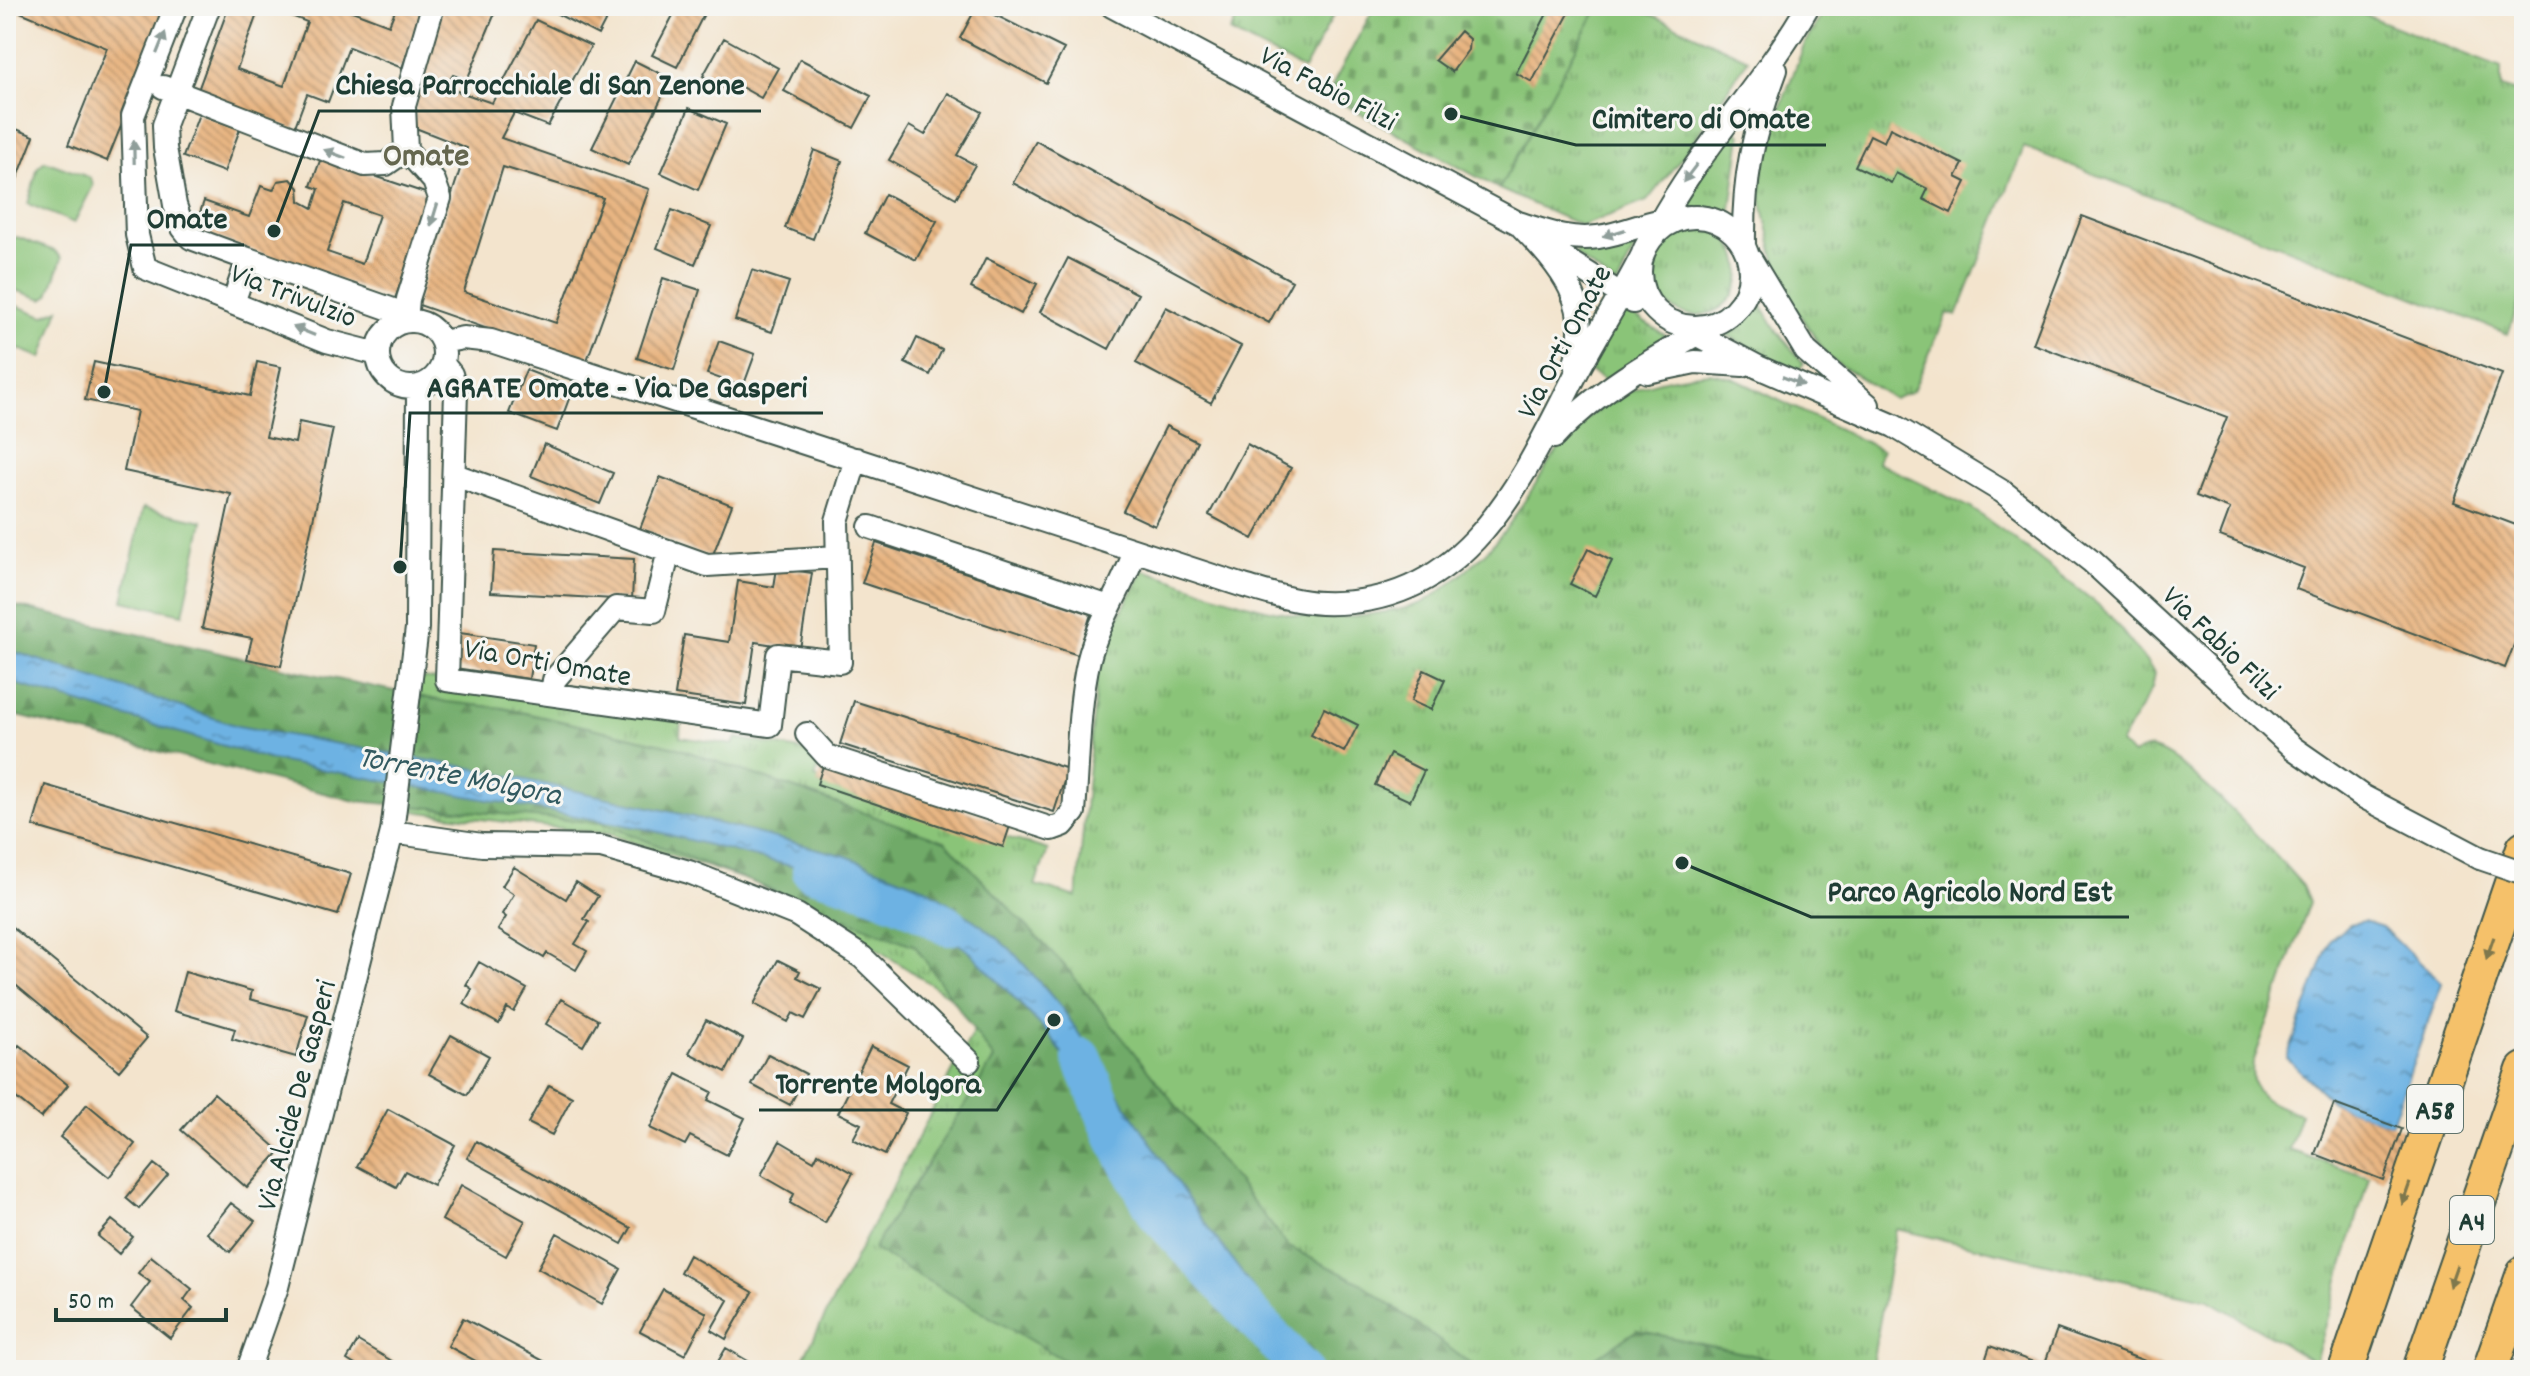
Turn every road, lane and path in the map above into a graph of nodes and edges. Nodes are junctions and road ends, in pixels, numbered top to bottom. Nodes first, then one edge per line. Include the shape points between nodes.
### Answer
1 (176, 6) edge
2 (209, 6) edge
3 (433, 6) edge
4 (1112, 6) edge
5 (1808, 6) edge
6 (1787, 43) junction
7 (146, 81) junction
8 (176, 92) junction
9 (406, 150) junction
10 (1663, 217) junction
11 (1689, 217) junction
12 (1526, 231) junction
13 (1646, 248) junction
14 (1746, 249) junction
15 (248, 259) junction
16 (1621, 297) junction
17 (233, 303) junction
18 (407, 316) junction
19 (1668, 320) junction
20 (1719, 321) junction
21 (1696, 334) junction
22 (443, 353) junction
23 (378, 354) junction
24 (1758, 367) junction
25 (1619, 382) junction
26 (418, 387) junction
27 (1564, 399) junction
28 (1894, 426) junction
29 (1537, 456) junction
30 (856, 459) junction
31 (455, 475) junction
32 (870, 527) dead end
33 (669, 551) junction
34 (1135, 551) junction
35 (837, 557) junction
36 (1109, 607) junction
37 (552, 694) junction
38 (807, 734) dead end
39 (394, 822) junction
40 (2524, 848) edge
41 (2524, 873) edge
42 (969, 1061) dead end
43 (2524, 1070) edge
44 (2524, 1273) edge
45 (248, 1370) edge
46 (2346, 1370) edge
47 (2420, 1370) edge
48 (2490, 1370) edge

7 -> 1 street
2 - 8 street
3 - 9 street via 404,106
4 - 12 street, Via Fabio Filzi
5 - 6 street
6 -> 10 street, Via Orti Omate
6 - 14 street via 1754,131 1743,207
7 - 8 street
17 -> 7 street, Via Trivulzio via 145,268 137,235 133,116
9 -> 8 street via 393,161 368,166
8 - 15 street via 164,125 165,148 183,228 191,238
9 -> 18 street via 434,181 440,198
10 - 11 street, Via Fabio Filzi
10 -> 12 street, Via Fabio Filzi via 1587,238
10 - 13 street, Via Orti Omate
11 - 13 street via 1663,227
11 - 14 street via 1724,224
12 - 16 street, Via Fabio Filzi
12 - 27 street, Via Fabio Filzi via 1566,276 1581,314 1580,345
13 - 16 street, Via Orti Omate
13 - 19 street via 1643,289
14 - 20 street via 1751,273 1747,293
14 - 28 street, Via Fabio Filzi via 1806,351
15 - 17 street
15 - 18 street
16 - 19 street, Via Fabio Filzi
16 - 27 street, Via Orti Omate
23 -> 17 street, Via Trivulzio via 327,341
18 - 22 street via 428,325
18 - 23 street via 387,331
19 - 20 street via 1695,327
19 - 21 street, Via Fabio Filzi
20 - 21 street, Via Orti Omate
21 - 24 street, Via Fabio Filzi
21 - 25 street, Via Orti Omate
22 - 26 street via 430,381
22 - 30 street, Via Orti Omate via 463,338 491,341
22 - 31 street, Via Orti Omate via 456,392
23 - 26 street via 390,380
24 - 25 street, Via Orti Omate via 1695,362
24 -> 28 street, Via Fabio Filzi
25 - 29 street, Via Orti Omate via 1572,417
26 - 39 street, Via Alcide De Gasperi via 417,615
27 - 29 street, Via Orti Omate
28 - 41 street, Via Fabio Filzi, bridge via 2056,531 2307,759 2382,808 2480,858
29 - 34 street, Via Orti Omate via 1465,551 1420,582 1366,600 1303,601
30 - 34 street, Via Orti Omate
30 - 35 street via 837,521
31 - 33 street
31 - 37 street, Via Orti Omate via 447,680
32 - 36 street
33 - 35 street via 707,565
33 - 37 street via 654,611 616,608 554,680
34 - 36 street
35 - 37 street, Via Orti Omate via 840,662 778,655 770,725
36 - 38 street via 1089,661 1074,812 1063,825 1052,829 827,756
39 - 42 street via 482,845 601,847 797,915 862,957
39 - 45 street, Via Alcide De Gasperi via 277,1287
40 -> 46 highway, A58
43 -> 47 highway, A4
44 - 48 highway, A4

